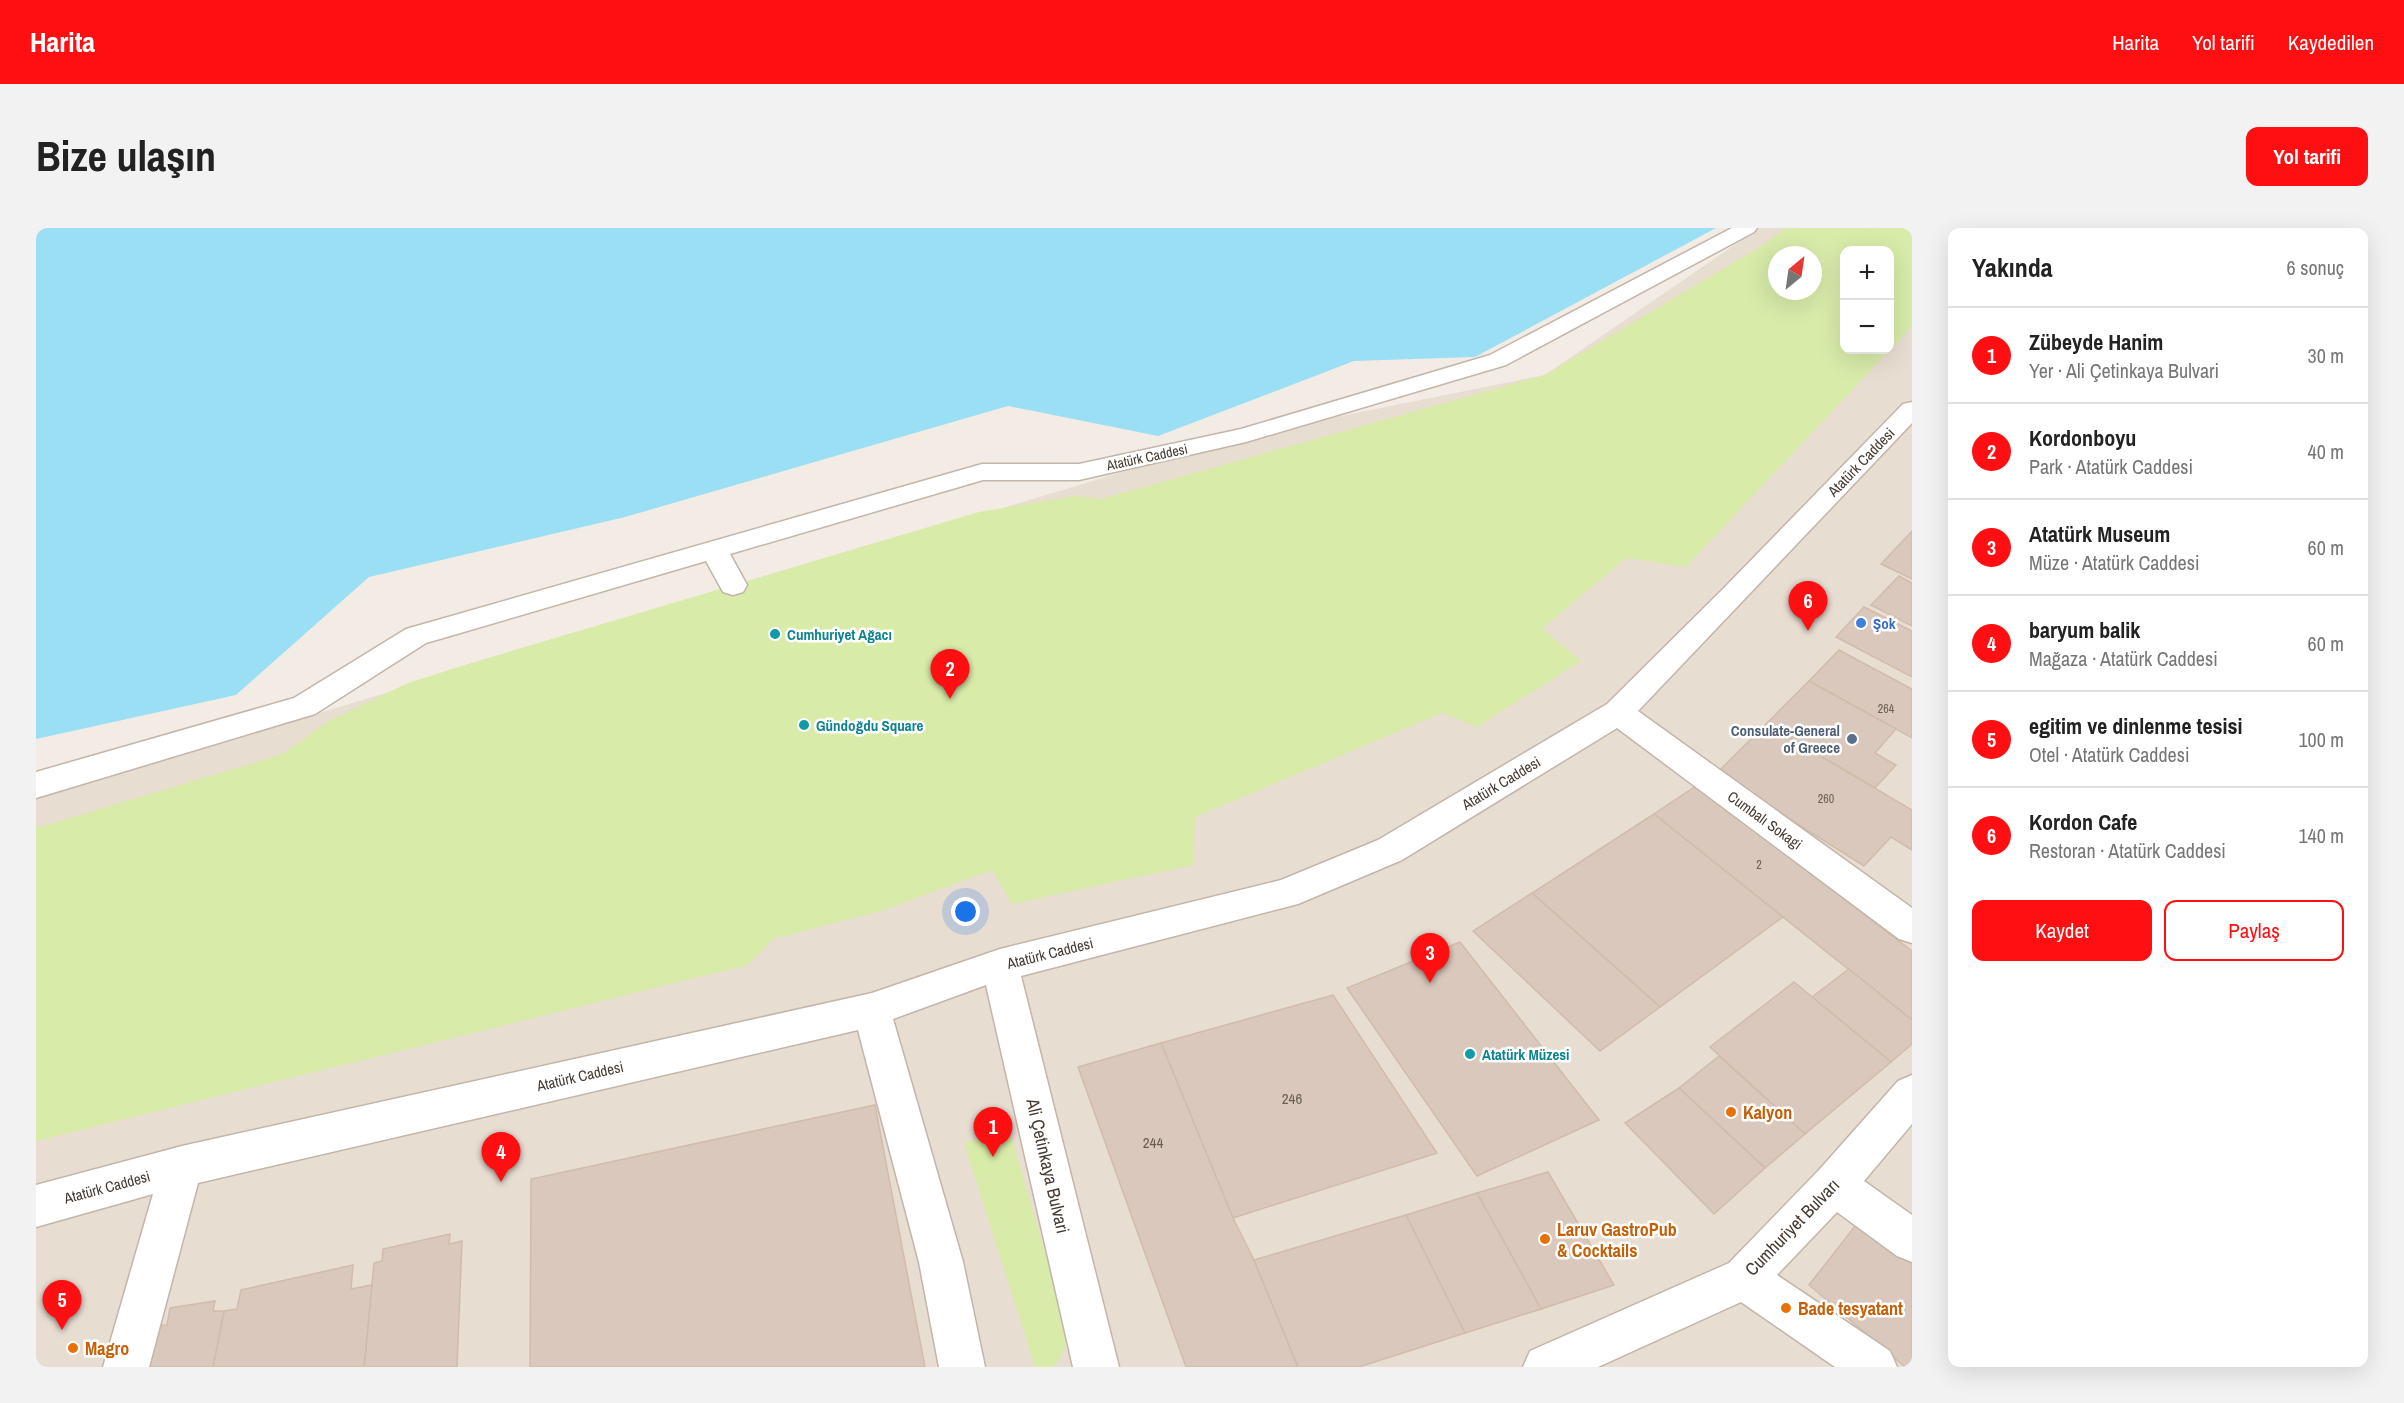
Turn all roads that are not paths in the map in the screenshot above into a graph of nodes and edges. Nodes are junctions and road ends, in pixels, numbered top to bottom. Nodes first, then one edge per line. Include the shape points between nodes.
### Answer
1 (1747, 228) edge
2 (1912, 409) edge
3 (714, 549) junction
4 (733, 585) dead end
5 (1618, 712) junction
6 (36, 785) edge
7 (1912, 928) edge
8 (1000, 965) junction
9 (872, 1010) junction
10 (1912, 1094) edge
11 (182, 1166) junction
12 (1834, 1185) junction
13 (36, 1206) edge
14 (1912, 1241) edge
15 (1744, 1278) junction
16 (126, 1367) edge
17 (962, 1367) edge
18 (1096, 1367) edge
19 (1546, 1367) edge
20 (1874, 1367) edge

1 - 3 street, Atatürk Caddesi via 1498,360 1245,435 1079,472 982,472
2 - 5 street, Atatürk Caddesi
3 - 4 street
3 - 6 street, Atatürk Caddesi via 416,636 304,706
5 - 7 street, Cumbalı Sokagi
5 - 8 street, Atatürk Caddesi via 1390,850 1286,894
8 - 9 street, Atatürk Caddesi
8 - 18 street, Ali Çetinkaya Bulvari
9 - 11 street, Atatürk Caddesi
9 - 17 street via 941,1262
10 - 12 street, Cumhuriyet Bulvarı
11 - 13 street, Atatürk Caddesi
11 - 16 street
12 - 14 street
12 - 15 street, Cumhuriyet Bulvarı
15 - 19 street, Cumhuriyet Bulvarı
15 - 20 street

